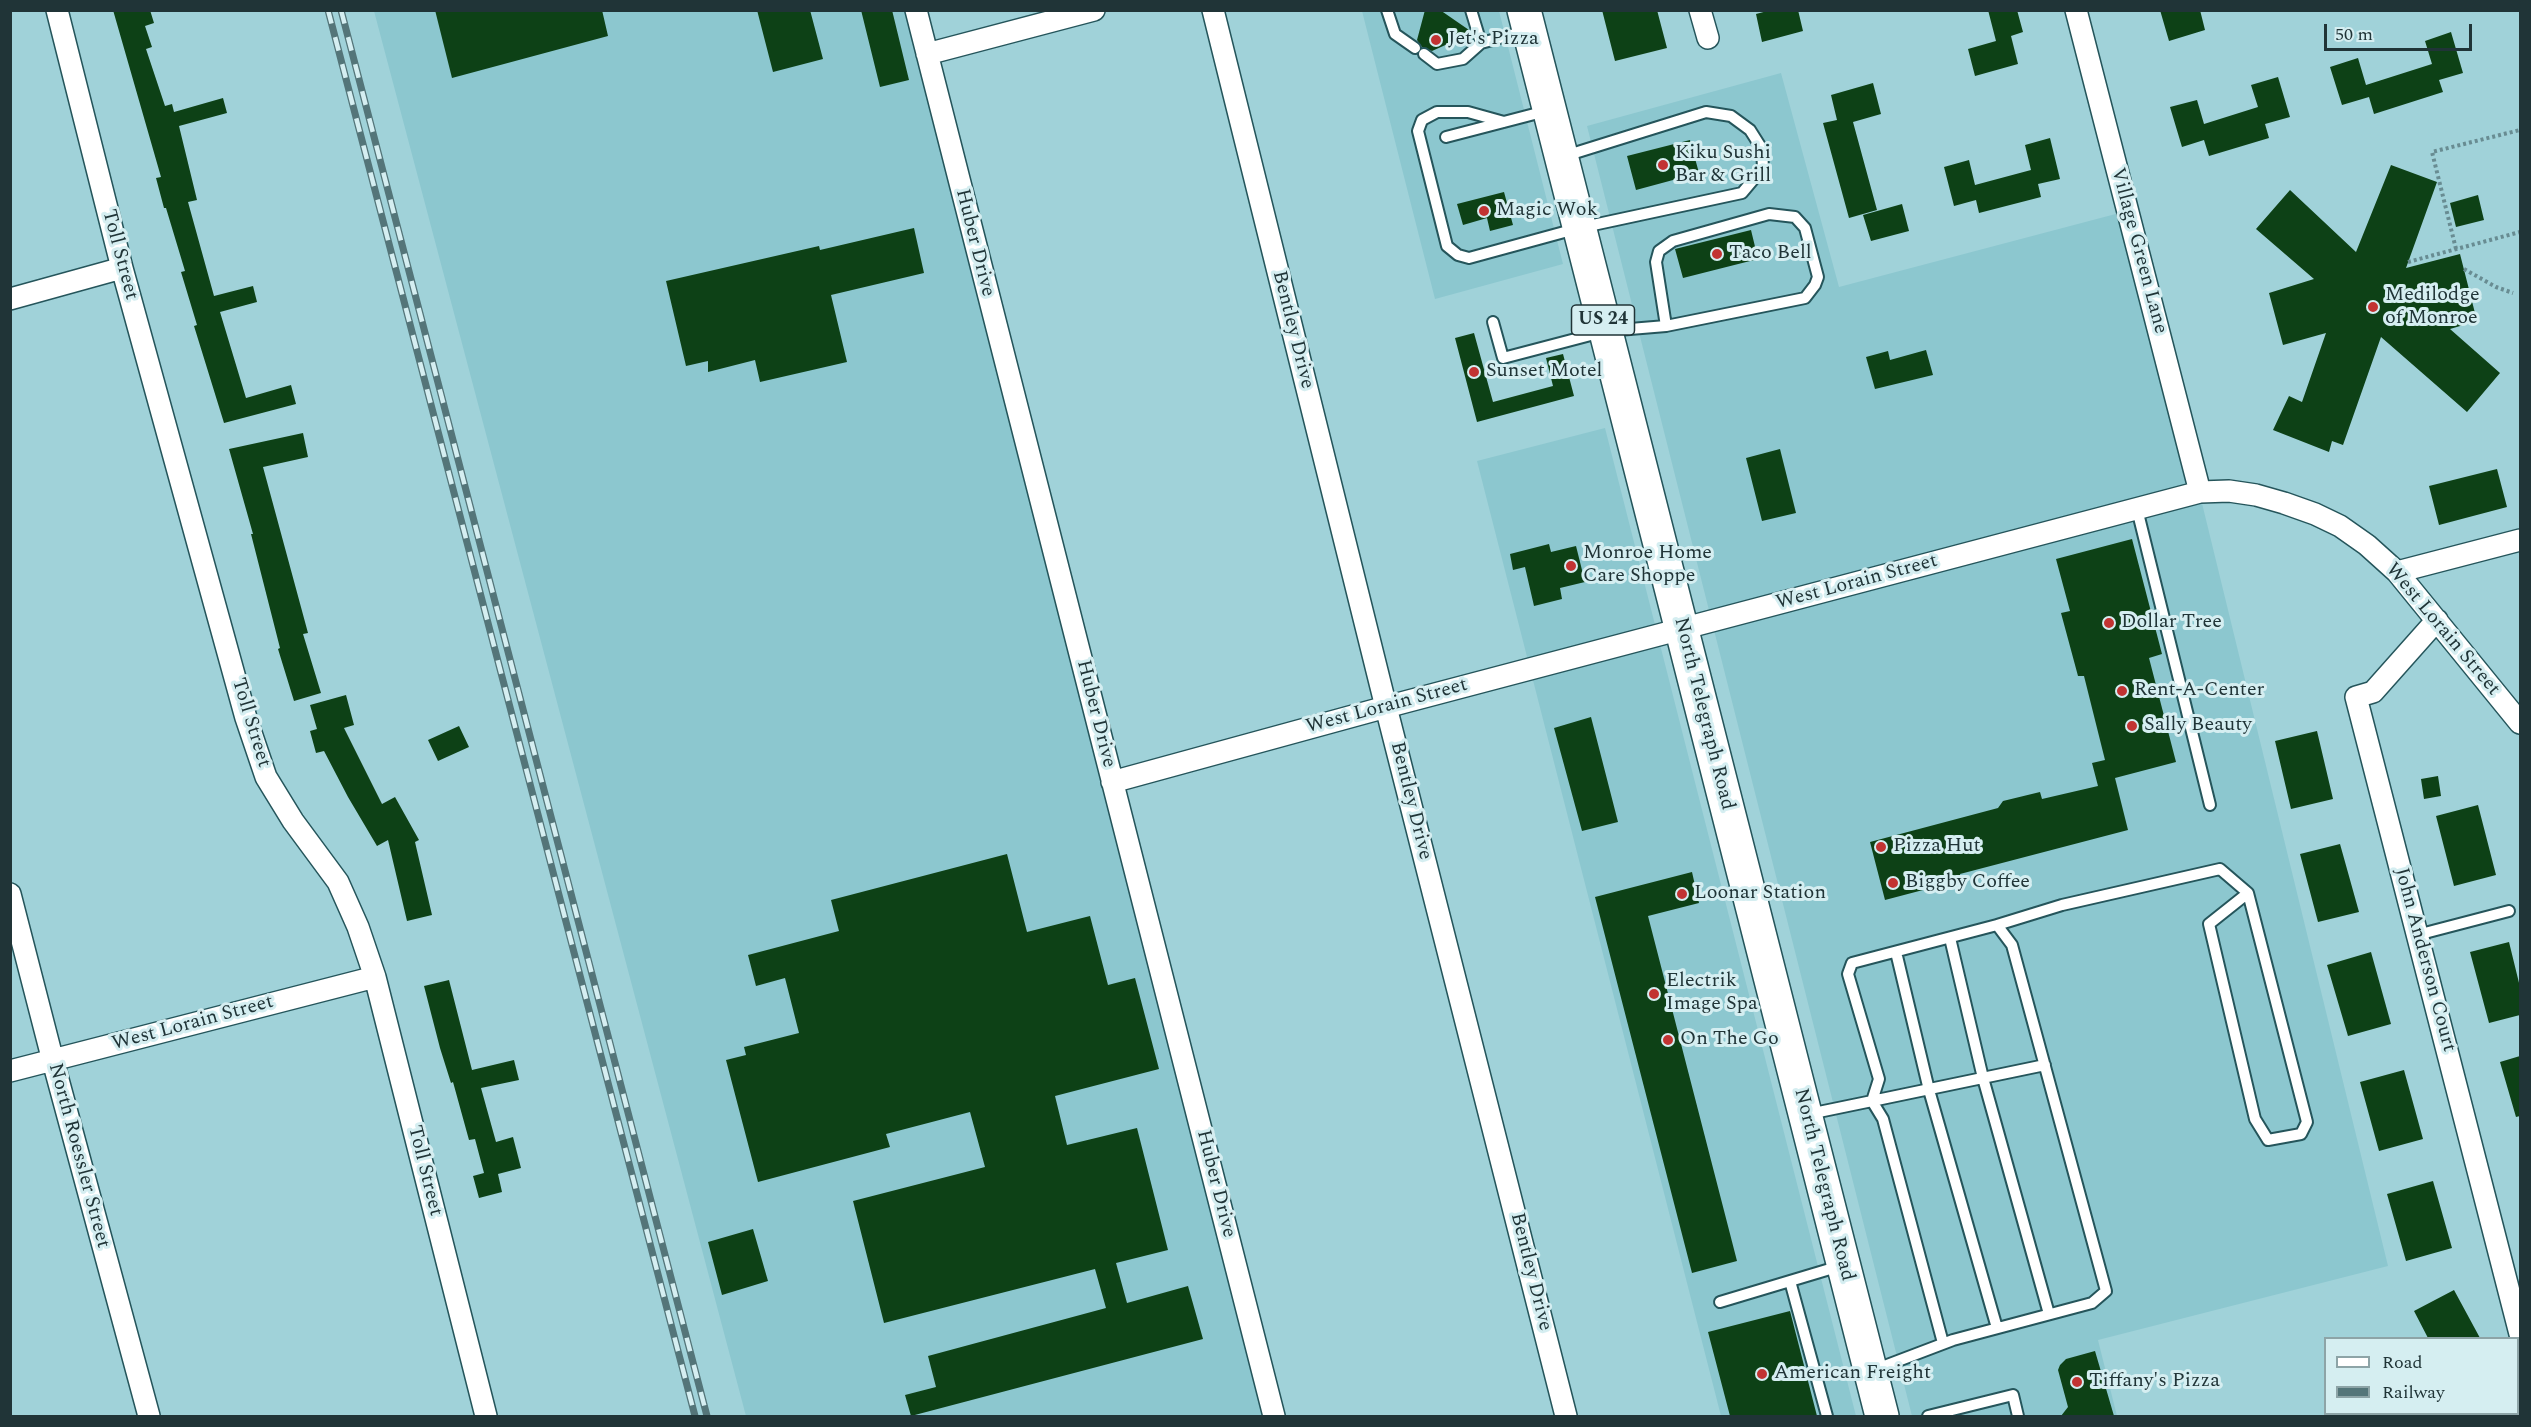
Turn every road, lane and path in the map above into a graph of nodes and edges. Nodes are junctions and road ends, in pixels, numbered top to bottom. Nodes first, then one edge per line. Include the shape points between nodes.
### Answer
1 (57, 10) edge
2 (916, 10) edge
3 (1094, 10) edge
4 (1213, 10) edge
5 (1387, 10) edge
6 (1471, 10) edge
7 (1700, 10) edge
8 (2076, 10) edge
9 (1527, 20) edge
10 (1708, 38) dead end
11 (1481, 43) junction
12 (927, 54) junction
13 (1550, 110) junction
14 (1504, 122) junction
15 (2520, 130) edge
16 (1446, 137) dead end
17 (1562, 157) junction
18 (1579, 228) junction
19 (2520, 232) edge
20 (2456, 249) junction
21 (2408, 262) dead end
22 (122, 268) junction
23 (2464, 270) dead end
24 (2513, 293) dead end
25 (10, 299) edge
26 (1493, 322) dead end
27 (1666, 326) junction
28 (1606, 331) junction
29 (2200, 492) junction
30 (2137, 509) junction
31 (2520, 540) edge
32 (2397, 572) junction
33 (2437, 620) junction
34 (1682, 630) junction
35 (1386, 707) junction
36 (2520, 723) edge
37 (1112, 782) junction
38 (2210, 805) dead end
39 (2248, 893) junction
40 (10, 894) edge
41 (2509, 911) dead end
42 (1997, 925) junction
43 (2417, 935) junction
44 (1950, 939) junction
45 (1896, 952) junction
46 (375, 977) junction
47 (53, 1061) junction
48 (2044, 1065) junction
49 (10, 1071) edge
50 (1983, 1078) junction
51 (1929, 1090) junction
52 (1872, 1101) junction
53 (1805, 1114) junction
54 (1843, 1265) junction
55 (1790, 1281) junction
56 (1720, 1302) dead end
57 (2049, 1314) junction
58 (1997, 1328) junction
59 (2520, 1334) edge
60 (1943, 1343) junction
61 (1870, 1371) junction
62 (149, 1416) edge
63 (486, 1416) edge
64 (1274, 1416) edge
65 (1566, 1416) edge
66 (1827, 1416) edge
67 (1882, 1416) edge
68 (1928, 1416) edge
69 (2018, 1416) edge

1 - 22 street, Toll Street
2 - 12 street, Huber Drive
3 - 12 street
4 - 35 street, Bentley Drive
5 - 11 lane via 1395,34 1437,64 1463,59
6 - 11 lane
7 - 10 street
8 - 29 street, Village Green Lane
9 - 11 lane
9 - 13 main road, North Telegraph Road / US 24
12 - 37 street, Huber Drive
13 - 14 lane
13 - 17 main road, North Telegraph Road / US 24
14 - 16 lane
14 - 18 lane via 1468,112 1437,112 1422,120 1418,131 1448,246 1469,258
15 - 20 path via 2432,152
17 - 18 main road, North Telegraph Road / US 24
17 - 18 lane via 1706,112 1731,116 1750,130 1762,149 1763,168 1742,193
18 - 28 main road, North Telegraph Road / US 24
19 - 20 path
20 - 21 path
22 - 25 street
22 - 46 street, Toll Street via 246,718 266,777 338,882
23 - 24 path
26 - 28 lane via 1503,358
27 - 27 lane via 1804,298 1818,277 1805,228 1795,218 1769,214 1673,241 1659,251 1656,262
27 - 28 lane
28 - 34 main road, North Telegraph Road / US 24
29 - 30 street, West Lorain Street
29 - 32 street, West Lorain Street via 2256,495 2315,514 2367,544
30 - 34 street, West Lorain Street
30 - 38 lane
31 - 32 street
32 - 33 street, West Lorain Street
33 - 36 street, West Lorain Street
33 - 43 street, John Anderson Court via 2373,692 2356,697
34 - 35 street, West Lorain Street
34 - 53 main road, North Telegraph Road / US 24
35 - 37 street, West Lorain Street
35 - 65 street, Bentley Drive
37 - 64 street, Huber Drive
39 - 39 lane via 2307,1122 2301,1134 2268,1140 2255,1119 2209,924
39 - 42 lane via 2220,869 2062,905
40 - 47 street, North Roessler Street
41 - 43 lane
42 - 44 lane
42 - 48 lane via 2012,945
43 - 59 street, John Anderson Court
44 - 45 lane
44 - 50 lane
45 - 51 lane
45 - 52 lane via 1852,963 1848,974 1879,1079
46 - 47 street, West Lorain Street
46 - 63 street, Toll Street
47 - 49 street, West Lorain Street
47 - 62 street, North Roessler Street
48 - 50 lane
48 - 57 lane via 2106,1291 2092,1303
50 - 51 lane
50 - 57 lane
51 - 52 lane
51 - 58 lane
52 - 53 lane
52 - 60 lane via 1883,1119
53 - 54 main road, North Telegraph Road / US 24
54 - 55 lane
54 - 61 main road, North Telegraph Road / US 24
55 - 56 lane
55 - 66 lane
57 - 58 lane
58 - 60 lane
60 - 61 lane
61 - 67 main road, North Telegraph Road / US 24
68 - 69 lane via 2013,1395

